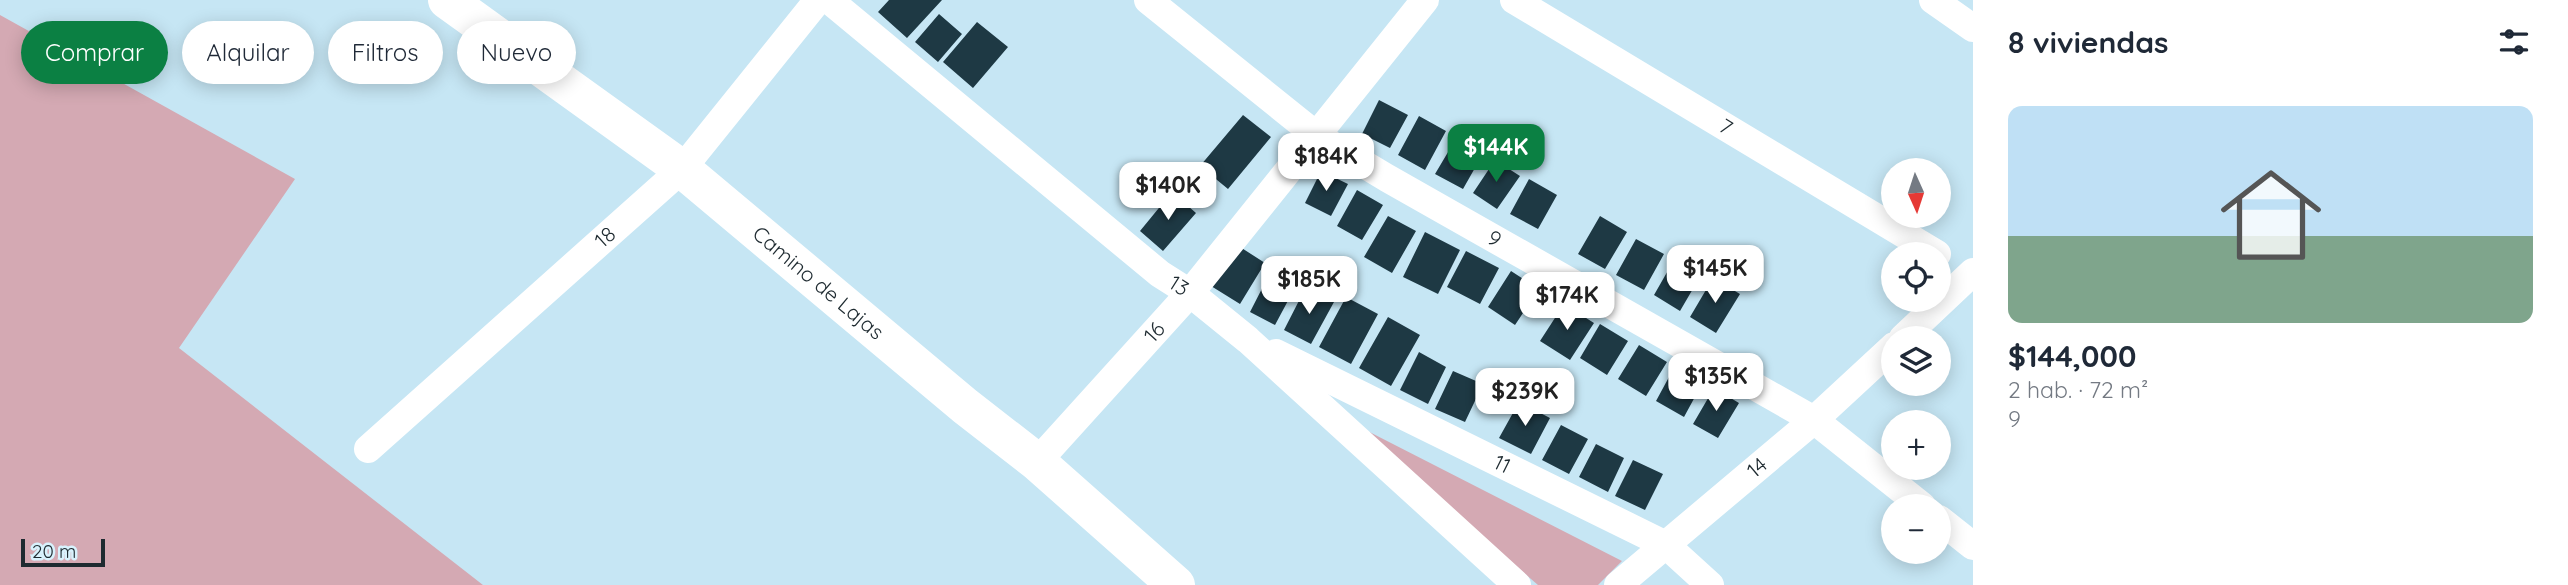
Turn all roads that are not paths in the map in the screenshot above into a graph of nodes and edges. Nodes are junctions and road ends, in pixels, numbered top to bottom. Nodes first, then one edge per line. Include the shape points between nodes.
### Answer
1 (447, 0) edge
2 (818, 0) edge
3 (829, 0) edge
4 (1148, 0) edge
5 (1425, 0) edge
6 (1514, 0) edge
7 (1933, 0) edge
8 (1973, 28) edge
9 (1317, 136) junction
10 (682, 169) junction
11 (1918, 242) edge
12 (1951, 262) edge
13 (1972, 274) edge
14 (1190, 293) junction
15 (1916, 326) edge
16 (1248, 340) junction
17 (1881, 358) edge
18 (1814, 420) junction
19 (368, 449) dead end
20 (1037, 462) junction
21 (1907, 494) edge
22 (1951, 529) edge
23 (1666, 545) junction
24 (1973, 546) edge
25 (1176, 585) edge
26 (1517, 585) edge
27 (1618, 585) edge
28 (1710, 585) edge

1 - 10 street, Camino de Lajas
2 - 10 street, 18
3 - 14 street, 13 via 1160,274
4 - 9 street, 9
5 - 9 street, 16
6 - 11 street, 7
7 - 8 street
9 - 14 street, 16
9 - 18 street, 9
10 - 19 street, 18
10 - 20 street, Camino de Lajas
12 - 13 street, 7
13 - 15 street
14 - 16 street, 13
14 - 20 street, 16
16 - 23 street, 11
16 - 26 street, 13
17 - 18 street, 14
18 - 21 street, 9
18 - 23 street, 14
20 - 25 street, Camino de Lajas
22 - 24 street
23 - 27 street, 14
23 - 28 street, 11

